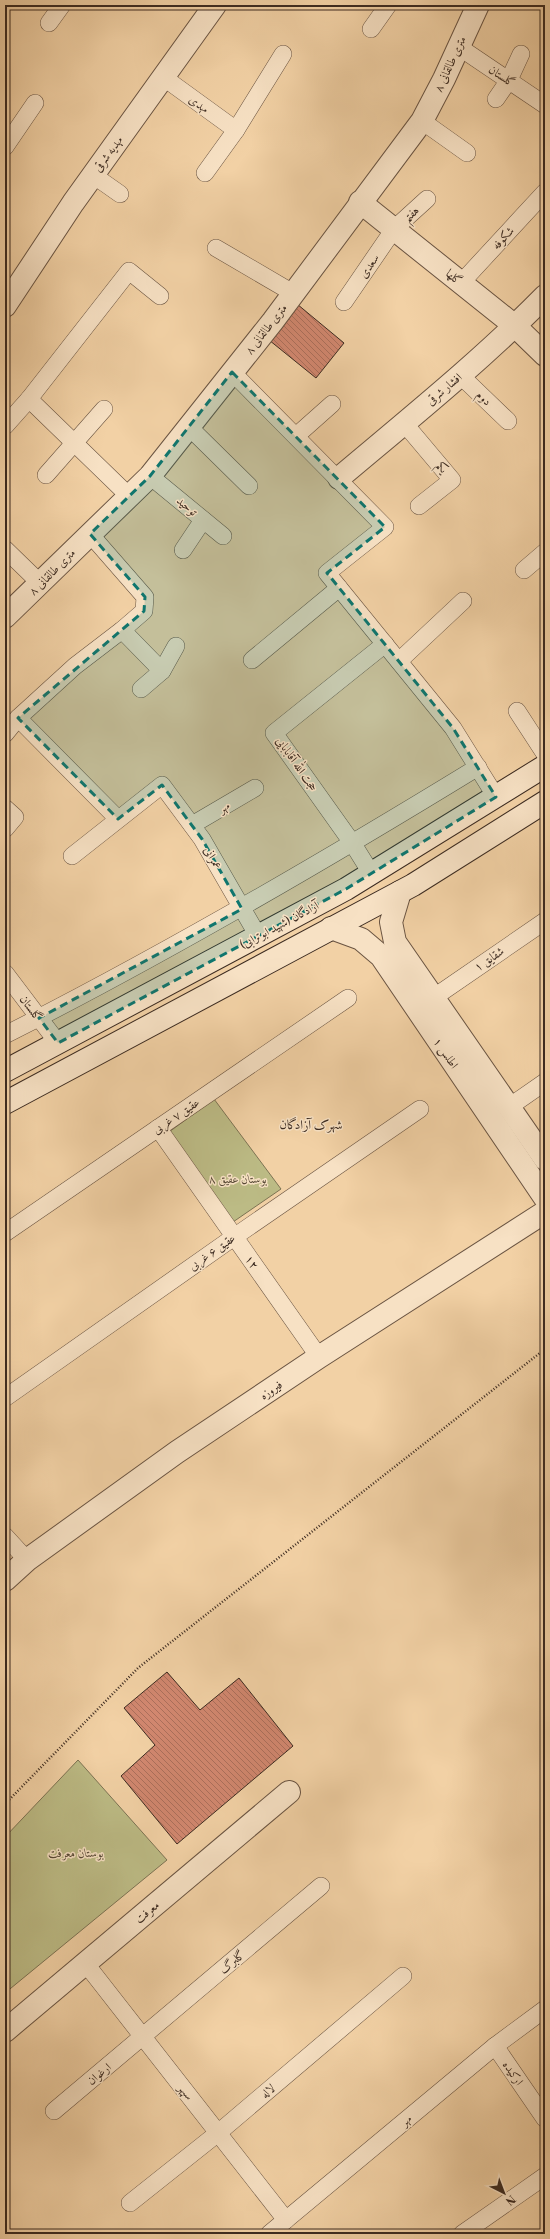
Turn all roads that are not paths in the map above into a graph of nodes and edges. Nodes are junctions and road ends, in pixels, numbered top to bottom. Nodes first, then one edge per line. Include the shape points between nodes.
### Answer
1 (62, 5) edge
2 (215, 5) edge
3 (388, 5) edge
4 (478, 5) edge
5 (49, 23) dead end
6 (371, 28) dead end
7 (459, 47) junction
8 (283, 54) dead end
9 (520, 54) dead end
10 (163, 77) junction
11 (509, 80) junction
12 (496, 99) dead end
13 (35, 103) dead end
14 (545, 105) edge
15 (422, 121) junction
16 (236, 130) junction
17 (5, 147) edge
18 (467, 153) dead end
19 (205, 173) dead end
20 (93, 175) junction
21 (545, 192) edge
22 (120, 194) dead end
23 (427, 199) dead end
24 (360, 202) junction
25 (394, 229) junction
26 (216, 248) dead end
27 (461, 283) junction
28 (293, 294) junction
29 (160, 296) dead end
30 (545, 296) edge
31 (344, 302) dead end
32 (5, 306) edge
33 (515, 326) junction
34 (545, 355) edge
35 (232, 372) junction
36 (460, 375) junction
37 (29, 399) junction
38 (332, 404) dead end
39 (104, 409) dead end
40 (508, 421) dead end
41 (404, 423) junction
42 (5, 426) edge
43 (188, 427) junction
44 (296, 436) junction
45 (74, 442) junction
46 (46, 475) dead end
47 (150, 476) junction
48 (339, 478) junction
49 (249, 486) dead end
50 (129, 496) junction
51 (419, 506) dead end
52 (203, 520) junction
53 (90, 534) junction
54 (223, 536) dead end
55 (5, 549) edge
56 (183, 550) dead end
57 (545, 552) edge
58 (524, 570) dead end
59 (40, 583) junction
60 (339, 588) junction
61 (463, 601) dead end
62 (7, 613) edge
63 (122, 630) junction
64 (385, 644) junction
65 (176, 646) dead end
66 (252, 660) dead end
67 (399, 661) junction
68 (162, 671) junction
69 (141, 689) dead end
70 (517, 711) dead end
71 (18, 718) junction
72 (5, 734) edge
73 (478, 767) junction
74 (543, 767) edge
75 (255, 788) dead end
76 (496, 796) junction
77 (545, 802) edge
78 (5, 808) edge
79 (118, 819) junction
80 (192, 825) junction
81 (5, 829) edge
82 (353, 844) junction
83 (72, 856) dead end
84 (371, 873) junction
85 (400, 892) junction
86 (242, 908) junction
87 (545, 921) edge
88 (331, 928) junction
89 (258, 936) junction
90 (5, 973) edge
91 (348, 998) dead end
92 (433, 998) junction
93 (39, 1018) junction
94 (5, 1035) edge
95 (58, 1043) junction
96 (5, 1071) edge
97 (545, 1082) edge
98 (5, 1103) edge
99 (509, 1106) junction
100 (420, 1109) dead end
101 (158, 1128) junction
102 (545, 1159) edge
103 (545, 1198) edge
104 (545, 1212) edge
105 (5, 1233) edge
106 (234, 1236) junction
107 (319, 1357) junction
108 (5, 1398) edge
109 (5, 1536) edge
110 (27, 1560) junction
111 (5, 1580) edge
112 (289, 1792) dead end
113 (321, 1886) dead end
114 (86, 1964) junction
115 (403, 1976) dead end
116 (545, 2008) edge
117 (5, 2032) edge
118 (143, 2038) junction
119 (495, 2046) junction
120 (54, 2111) dead end
121 (545, 2120) edge
122 (218, 2133) junction
123 (545, 2176) edge
124 (130, 2203) dead end
125 (286, 2220) junction
126 (269, 2234) edge
127 (462, 2234) edge

1 - 5 street
2 - 10 street, مهدیه شرقی
3 - 6 street
4 - 7 street, ۸ متری طالقانی
7 - 11 street, گلستان
7 - 15 street, ۸ متری طالقانی
8 - 16 street
9 - 11 street
10 - 16 street, مهدی
10 - 20 street, مهدیه شرقی
11 - 12 street
11 - 14 street, گلستان
13 - 17 street
15 - 18 street
15 - 24 street, ۸ متری طالقانی
16 - 19 street
20 - 22 street
20 - 32 street, مهدیه شرقی
21 - 27 street, شکوفه
23 - 25 street, هفتم
24 - 25 street, گلها
24 - 28 street, ۸ متری طالقانی
25 - 27 street, گلها
25 - 31 street, سعدی
26 - 28 street
27 - 33 street, گلها
28 - 35 street, ۸ متری طالقانی
29 - 37 street via 129,271
30 - 33 street, افشار شرقی
33 - 34 street, گلها
33 - 36 street, افشار شرقی
35 - 43 street, ۸ متری طالقانی
35 - 44 street
36 - 40 street, دوم
36 - 41 street, افشار شرقی
37 - 42 street
37 - 45 street
38 - 44 street
39 - 45 street
41 - 48 street, افشار شرقی
41 - 51 street, یکم via 452,480
43 - 47 street, ۸ متری طالقانی
43 - 49 street
44 - 48 street
45 - 46 street
45 - 50 street
47 - 50 street, ۸ متری طالقانی
47 - 52 street, توحید
48 - 60 street via 385,527 327,573
50 - 53 street, ۸ متری طالقانی
52 - 54 street, توحید
52 - 56 street
53 - 59 street, ۸ متری طالقانی
53 - 63 street via 145,596 144,611
55 - 59 street
57 - 58 street
59 - 62 street, ۸ متری طالقانی
60 - 64 street
60 - 66 street
61 - 67 street
63 - 68 street
63 - 71 street via 75,666
64 - 67 street
64 - 82 street, حجت الله آقابابایی via 274,733
65 - 68 street
67 - 73 street via 453,728
68 - 69 street
70 - 74 street
71 - 72 street
71 - 79 street
73 - 76 street
73 - 82 street
74 - 76 street, آزادگان (شهید ابوترابی)
75 - 80 street, مهر
76 - 84 street, آزادگان (شهید ابوترابی)
77 - 85 street
78 - 81 street via 15,817
79 - 80 street, عمرانی via 162,785
79 - 83 street
80 - 86 street, عمرانی
82 - 84 street, حجت الله آقابابایی
82 - 86 street
84 - 89 street, آزادگان (شهید ابوترابی)
85 - 88 street
85 - 92 street, اطلس ۱ via 391,922 395,942
86 - 89 street, عمرانی
86 - 93 street
87 - 92 street, شقایق ۱
88 - 98 street
88 - 103 street, اطلس ۱ via 361,939 381,956
89 - 95 street, آزادگان (شهید ابوترابی)
90 - 93 street, گلستان
91 - 101 street, عقیق ۷ غربی
92 - 99 street, اطلس ۱
93 - 94 street
93 - 95 street, گلستان
95 - 96 street, آزادگان (شهید ابوترابی)
97 - 99 street
99 - 102 street, اطلس ۱
100 - 106 street, عقیق ۶ غربی
101 - 105 street, عقیق ۷ غربی
101 - 106 street, ۱۲
104 - 107 street, فیروزه
106 - 107 street, ۱۲
106 - 108 street, عقیق ۶ غربی
107 - 110 street, فیروزه via 177,1452
109 - 110 street
110 - 111 street, فیروزه
112 - 114 street, معرفت
113 - 118 street, گلبرگ
114 - 117 street, معرفت
114 - 118 street, سپهر
115 - 122 street, لاله
116 - 119 street, مهر
118 - 120 street, ارغوان
118 - 122 street, سپهر
119 - 121 street, ارکیده
119 - 125 street, مهر
122 - 124 street, لاله
122 - 125 street, سپهر
123 - 127 street
125 - 126 street, مهر

